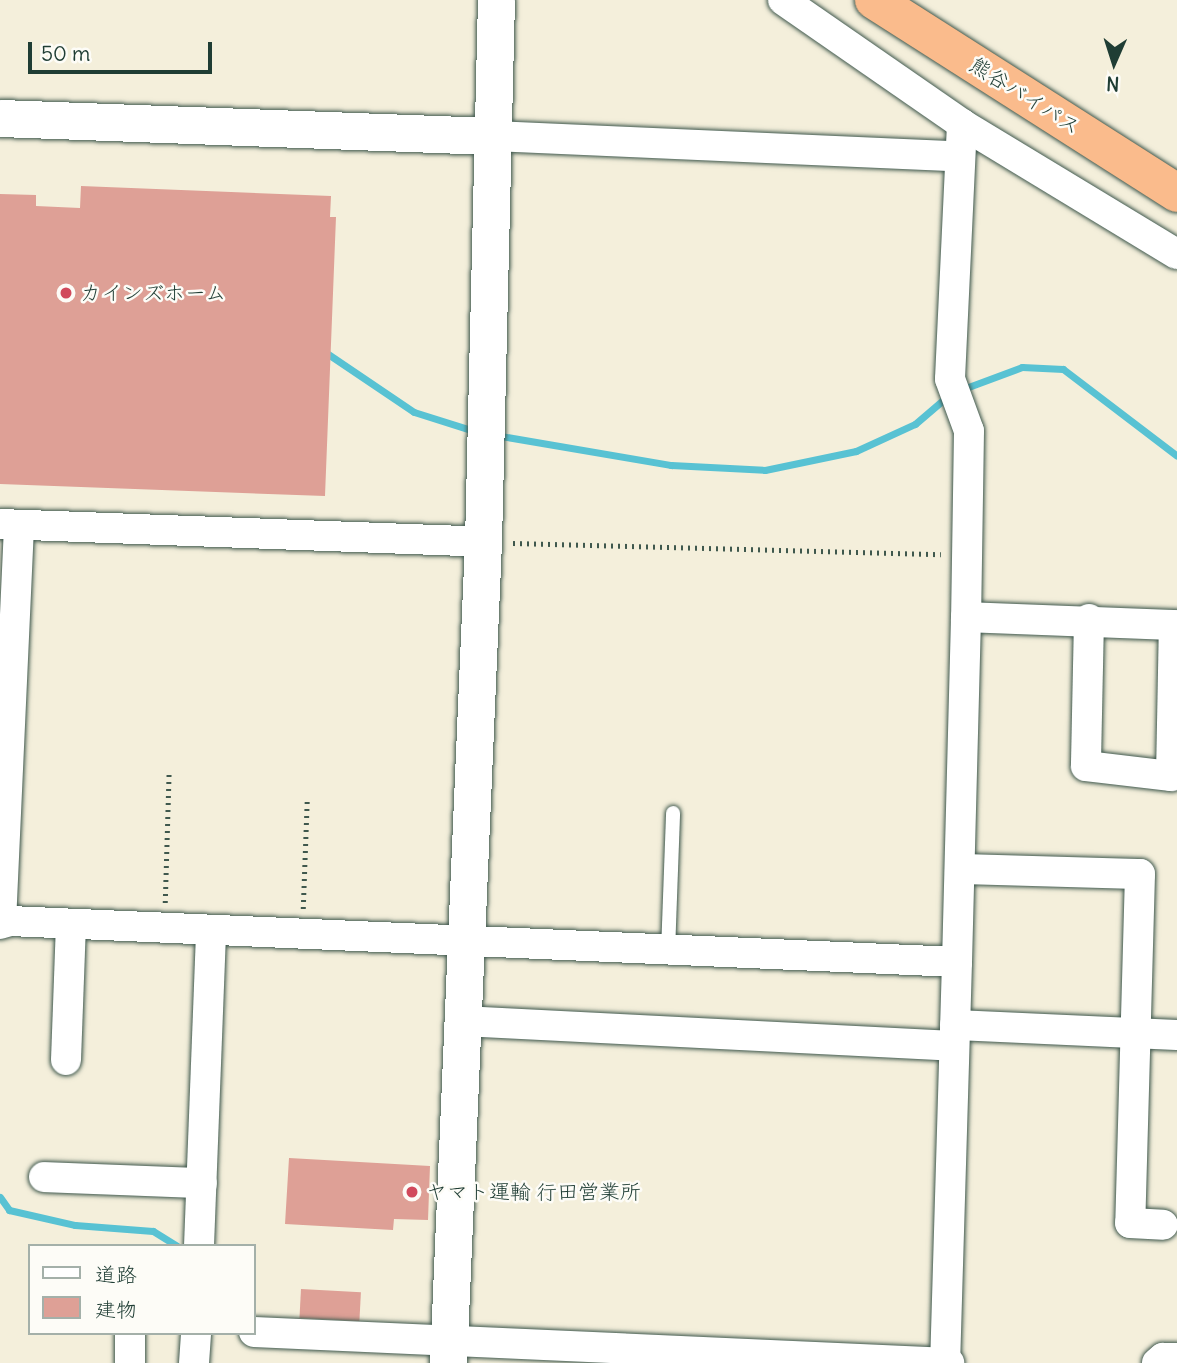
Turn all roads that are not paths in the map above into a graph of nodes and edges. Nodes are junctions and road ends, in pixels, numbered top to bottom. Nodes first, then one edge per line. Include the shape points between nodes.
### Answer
1 (496, 0) edge
2 (783, 0) edge
3 (874, 0) edge
4 (0, 118) edge
5 (962, 124) junction
6 (491, 136) junction
7 (957, 156) junction
8 (1177, 193) edge
9 (1177, 254) edge
10 (9, 524) edge
11 (483, 542) junction
12 (966, 617) junction
13 (1089, 620) junction
14 (1176, 625) edge
15 (673, 813) dead end
16 (960, 869) junction
17 (0, 924) edge
18 (71, 924) junction
19 (211, 930) junction
20 (464, 941) junction
21 (668, 953) junction
22 (957, 962) junction
23 (462, 1021) junction
24 (1138, 1033) junction
25 (954, 1035) junction
26 (1177, 1035) edge
27 (66, 1060) dead end
28 (44, 1177) dead end
29 (202, 1183) junction
30 (1164, 1225) dead end
31 (200, 1244) edge
32 (256, 1332) edge
33 (130, 1335) edge
34 (196, 1335) edge
35 (449, 1353) edge
36 (1177, 1358) edge
37 (130, 1363) edge
38 (194, 1363) edge
39 (946, 1363) edge
40 (1157, 1363) edge

1 - 6 street
2 - 5 street
3 - 8 highway, 熊谷バイパス
4 - 6 street
5 - 7 street
5 - 9 street
6 - 7 street
6 - 11 street
7 - 12 street via 950,379 969,431
10 - 11 street
10 - 17 street
11 - 20 street
12 - 13 street
12 - 16 street
13 - 14 street
13 - 14 street via 1086,766 1171,776
15 - 21 lane
16 - 22 street
16 - 24 street via 1140,874
17 - 18 street
18 - 19 street
18 - 27 street
19 - 20 street
19 - 29 street
20 - 21 street
20 - 23 street
21 - 22 street
22 - 25 street
23 - 25 street
23 - 35 street
24 - 25 street
24 - 26 street
24 - 30 street via 1130,1223
25 - 39 street
28 - 29 street
29 - 31 street
32 - 35 street
33 - 37 street
34 - 38 street
35 - 39 street
36 - 40 street

